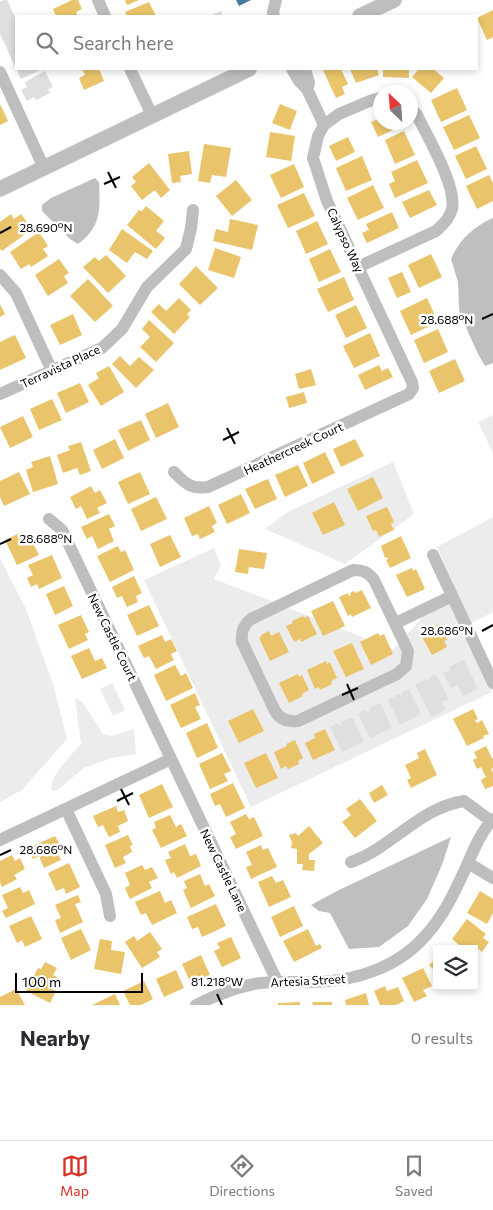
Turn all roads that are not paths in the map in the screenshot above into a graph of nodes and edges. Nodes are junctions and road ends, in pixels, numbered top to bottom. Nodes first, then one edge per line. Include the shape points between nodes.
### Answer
1 (98, 0) edge
2 (276, 0) edge
3 (394, 0) edge
4 (105, 15) edge
5 (274, 15) edge
6 (362, 15) edge
7 (130, 70) edge
8 (247, 70) edge
9 (292, 70) edge
10 (305, 70) edge
11 (0, 72) edge
12 (307, 89) junction
13 (373, 100) edge
14 (152, 115) junction
15 (418, 117) edge
16 (324, 125) junction
17 (44, 168) junction
18 (0, 189) edge
19 (193, 210) dead end
20 (358, 266) junction
21 (0, 275) edge
22 (52, 371) junction
23 (413, 388) joint
24 (0, 394) edge
25 (174, 472) dead end
26 (49, 518) dead end
27 (432, 555) dead end
28 (452, 596) junction
29 (396, 623) junction
30 (493, 683) edge
31 (171, 759) junction
32 (66, 809) junction
33 (492, 820) edge
34 (0, 840) edge
35 (351, 862) dead end
36 (468, 863) junction
37 (493, 878) edge
38 (110, 916) dead end
39 (277, 981) junction
40 (196, 1005) edge

1 - 4 street
2 - 5 street
3 - 6 main road
7 - 14 street
8 - 14 main road
9 - 12 street
10 - 12 street via 309,83
11 - 17 street
12 - 16 street
13 - 16 street via 339,114
14 - 17 main road
15 - 20 street via 447,180 452,208 436,231
16 - 20 street, Calypso Way via 313,158 327,201
17 - 18 main road
19 - 22 street, Terravista Place via 186,249 147,287 122,329 102,348
20 - 23 street, Calypso Way
21 - 22 street via 16,294
22 - 24 street, Terravista Place
23 - 25 street, Heathercreek Court via 409,394 208,487 196,488 186,484
26 - 31 street, New Castle Court via 62,530
27 - 28 street
28 - 29 street
28 - 30 street
29 - 29 street via 408,652 406,666 397,674 298,722 278,716 241,634 251,619 353,570 364,571 374,580
31 - 32 street
31 - 39 street, New Castle Lane
32 - 34 street
32 - 38 street via 106,894
33 - 35 street via 464,801 455,802 427,813 380,848
33 - 36 street, Artesia Street
36 - 37 street
36 - 39 street, Artesia Street via 445,910 427,935 402,957 380,969 352,978 316,982
39 - 40 street, Artesia Street via 228,991

